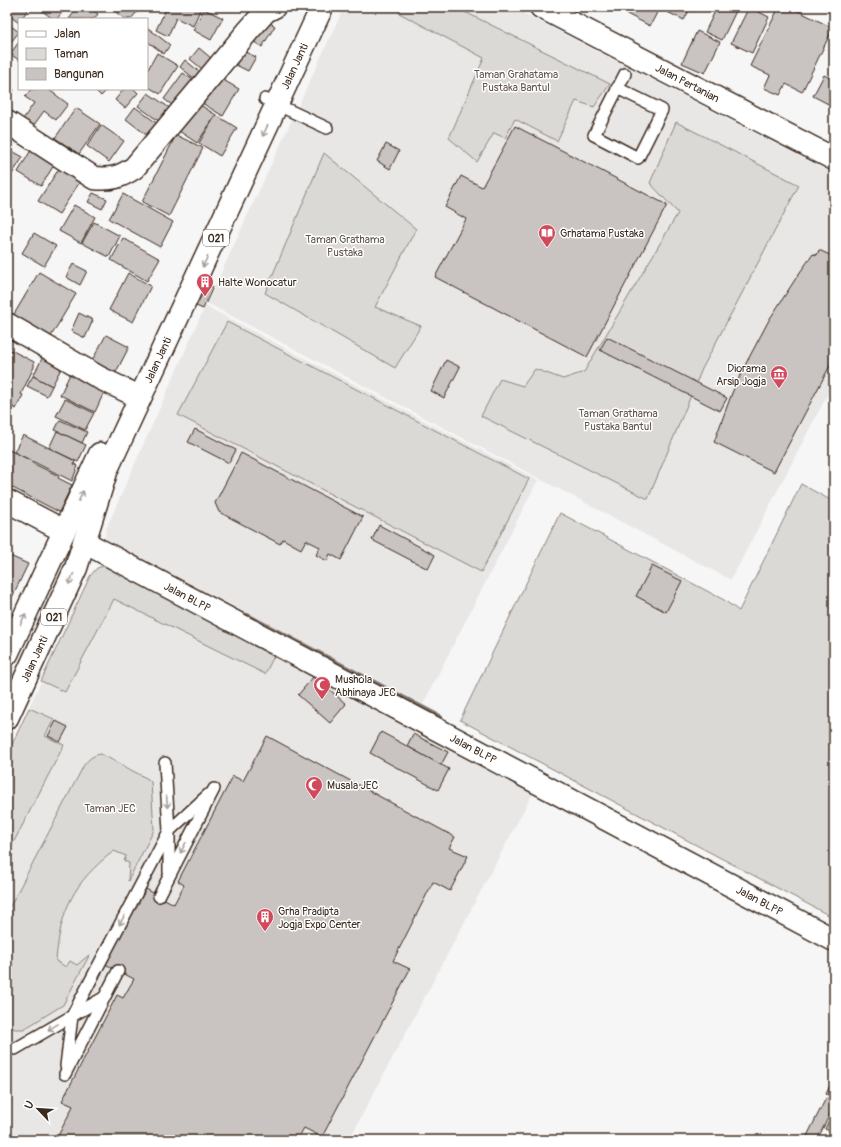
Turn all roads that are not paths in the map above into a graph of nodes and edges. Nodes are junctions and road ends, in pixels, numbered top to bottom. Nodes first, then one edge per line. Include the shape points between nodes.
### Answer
1 (274, 7) edge
2 (308, 7) edge
3 (322, 7) edge
4 (541, 7) edge
5 (624, 74) dead end
6 (618, 88) junction
7 (271, 102) junction
8 (7, 122) edge
9 (327, 128) dead end
10 (834, 159) edge
11 (7, 324) edge
12 (128, 392) junction
13 (7, 501) edge
14 (64, 531) junction
15 (84, 542) junction
16 (7, 654) edge
17 (13, 688) edge
18 (7, 718) edge
19 (165, 763) dead end
20 (169, 831) junction
21 (169, 875) junction
22 (158, 896) dead end
23 (834, 940) edge
24 (118, 971) dead end
25 (104, 997) junction
26 (72, 1016) junction
27 (15, 1049) dead end

1 - 8 street via 266,11 249,30 134,168 121,176 94,178
2 - 7 street, Jalan Janti / 021
3 - 7 street, Jalan Janti / 021
4 - 10 street, Jalan Pertanian
5 - 6 lane
6 - 6 lane via 594,136 638,158 662,110
7 - 9 lane
7 - 12 street, Jalan Janti / 021
7 -> 15 street, Jalan Janti / 021 via 107,469
11 - 12 street
14 -> 12 street, Jalan Janti / 021
13 - 14 street
16 -> 14 street, Jalan Janti / 021
15 -> 17 street, Jalan Janti / 021 via 76,568
15 - 23 street, Jalan BLPP
17 - 18 street, Jalan Janti / 021
19 -> 20 lane
20 - 21 lane
20 -> 21 lane via 214,789
20 -> 26 lane
21 - 22 lane
24 - 25 lane
25 - 26 lane
25 - 26 lane via 65,1074
26 -> 27 lane

